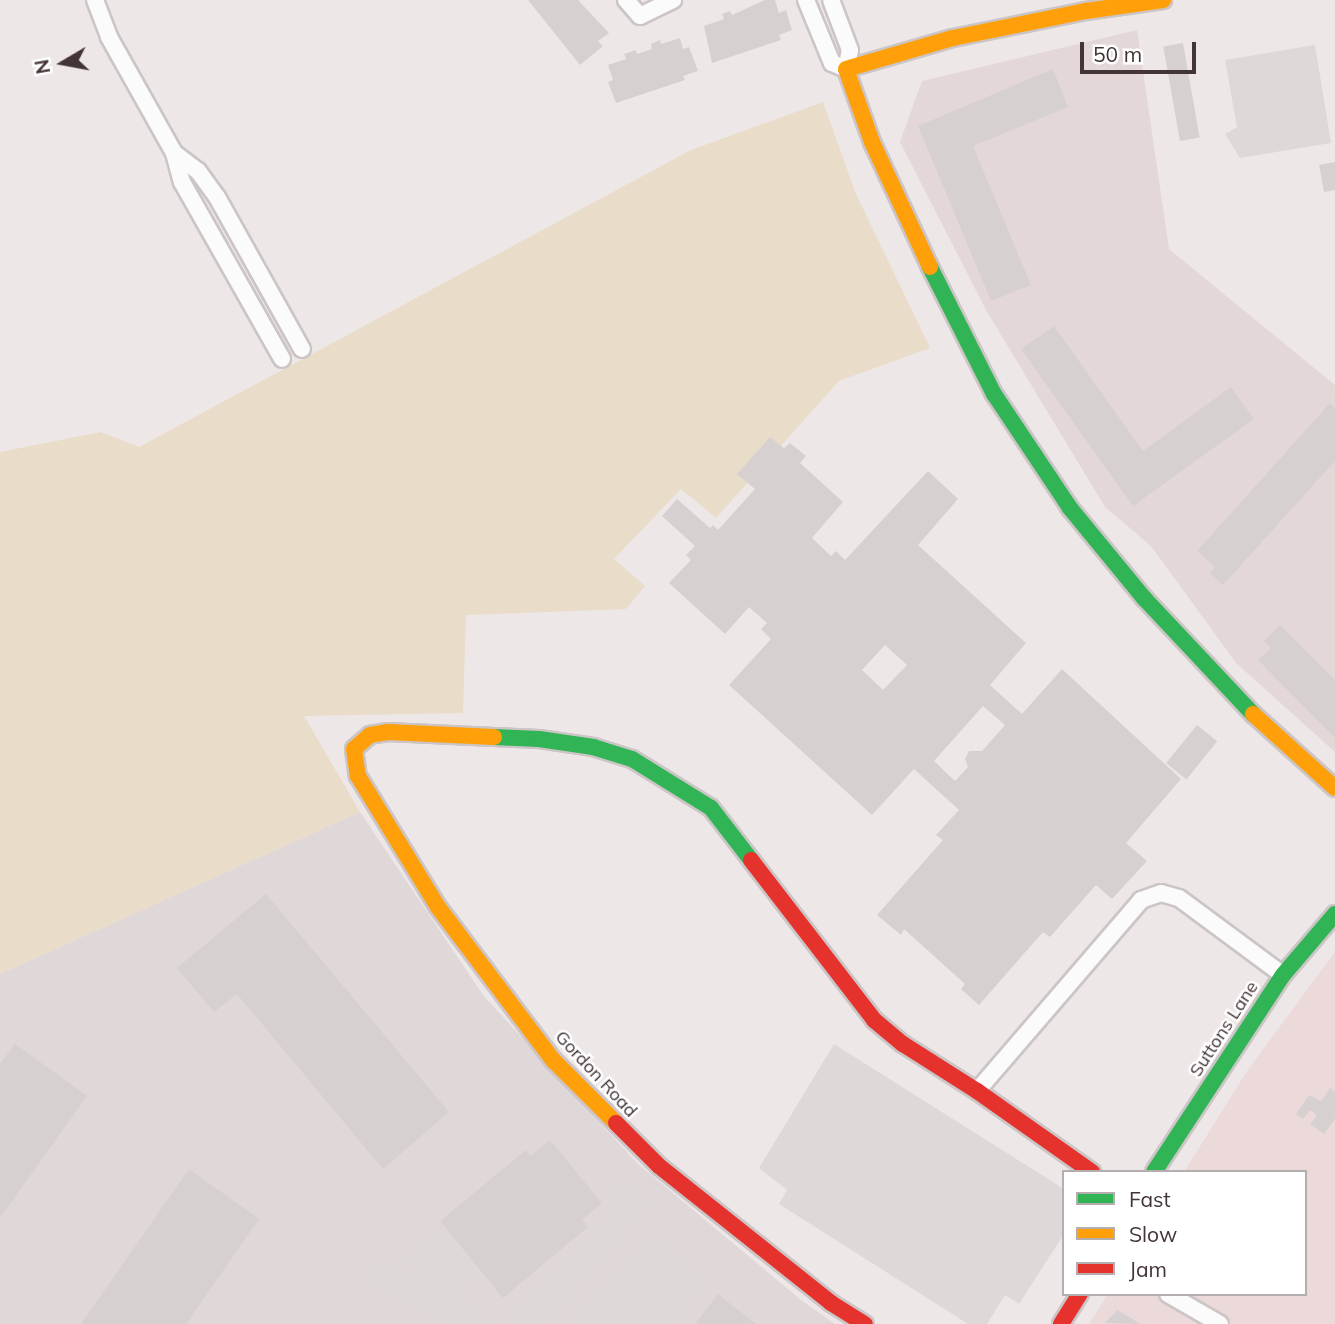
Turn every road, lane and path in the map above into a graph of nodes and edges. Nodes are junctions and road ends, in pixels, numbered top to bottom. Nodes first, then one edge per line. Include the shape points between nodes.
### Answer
1 (95, 0) edge
2 (626, 0) edge
3 (673, 0) edge
4 (806, 0) edge
5 (831, 0) edge
6 (1163, 0) edge
7 (846, 69) junction
8 (174, 153) junction
9 (302, 349) dead end
10 (282, 359) dead end
11 (1335, 788) edge
12 (1335, 914) edge
13 (1283, 975) junction
14 (976, 1091) junction
15 (1089, 1170) edge
16 (1155, 1170) edge
17 (1079, 1296) edge
18 (1171, 1296) edge
19 (865, 1324) edge
20 (1060, 1324) edge
21 (1220, 1324) edge

1 - 8 street via 109,37
2 - 3 street via 640,16
4 - 7 street via 832,63
5 - 7 street via 850,50
6 - 7 street via 953,38
7 - 11 street via 872,142 960,331 993,394 1070,508 1144,598 1251,712
8 - 9 street via 198,170 217,197
8 - 10 street via 182,181
12 - 13 street, Suttons Lane
13 - 14 street via 1179,898 1161,893 1141,900
13 - 16 street, Suttons Lane
14 - 15 street
14 - 19 street, Gordon Road via 874,1020 711,808 632,760 593,747 539,739 388,732 370,735 354,749 358,776 438,907 553,1060 659,1166 831,1303
17 - 20 street
18 - 21 street

